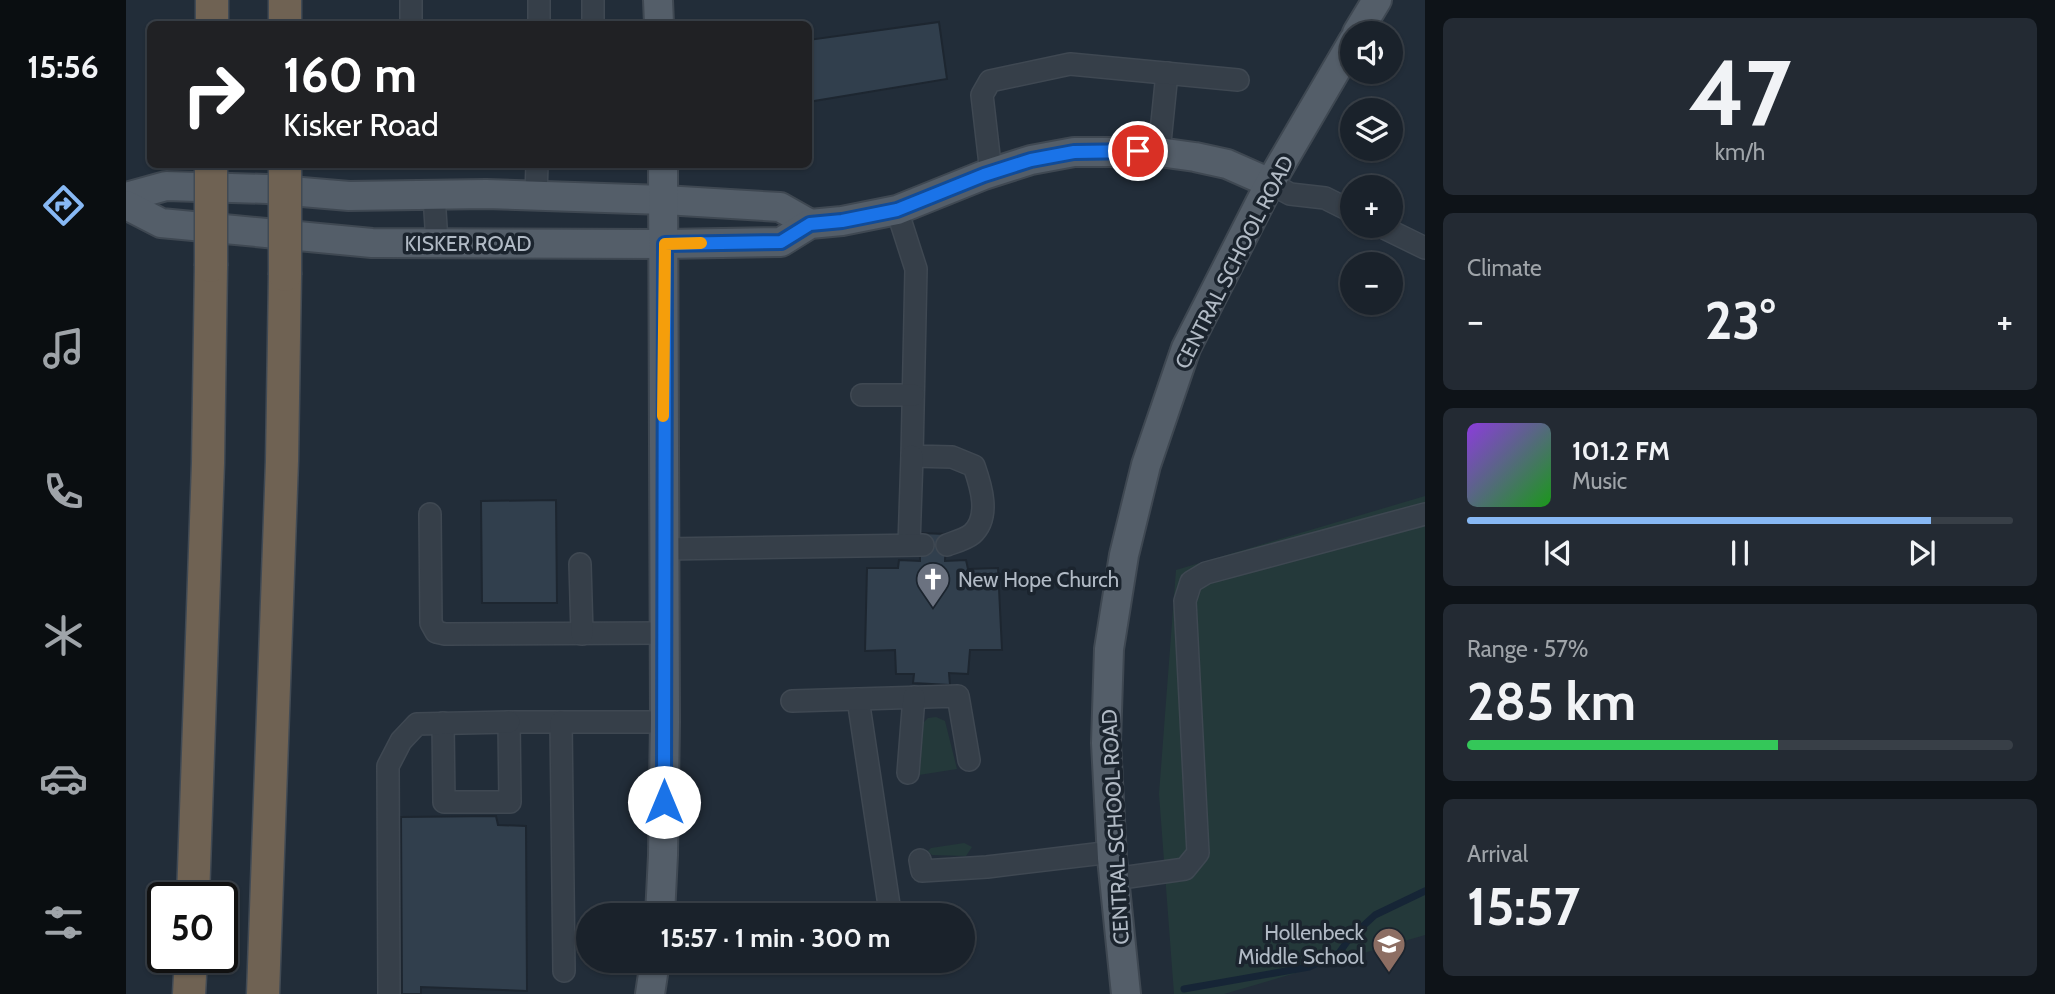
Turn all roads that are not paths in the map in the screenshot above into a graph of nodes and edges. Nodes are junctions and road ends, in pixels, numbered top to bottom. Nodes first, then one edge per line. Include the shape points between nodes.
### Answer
1 (212, 0) edge
2 (285, 0) edge
3 (411, 0) edge
4 (539, 0) edge
5 (593, 0) edge
6 (658, 0) edge
7 (1377, 0) edge
8 (212, 21) edge
9 (285, 21) edge
10 (411, 21) edge
11 (539, 21) edge
12 (593, 21) edge
13 (659, 21) edge
14 (1364, 21) edge
15 (1340, 63) edge
16 (1167, 73) junction
17 (1238, 80) dead end
18 (1159, 152) junction
19 (211, 168) edge
20 (285, 168) edge
21 (537, 168) edge
22 (663, 168) edge
23 (991, 173) junction
24 (1270, 183) junction
25 (434, 195) junction
26 (536, 196) junction
27 (126, 197) edge
28 (664, 200) junction
29 (126, 205) edge
30 (1340, 206) edge
31 (897, 210) junction
32 (810, 224) junction
33 (1403, 237) edge
34 (437, 243) junction
35 (665, 244) junction
36 (1425, 247) edge
37 (913, 395) junction
38 (862, 396) dead end
39 (912, 456) junction
40 (430, 514) dead end
41 (1425, 514) edge
42 (947, 545) dead end
43 (663, 549) junction
44 (580, 564) dead end
45 (663, 633) junction
46 (582, 634) junction
47 (914, 697) junction
48 (858, 699) junction
49 (792, 701) dead end
50 (509, 722) junction
51 (561, 722) junction
52 (664, 722) junction
53 (443, 723) junction
54 (970, 760) dead end
55 (908, 773) dead end
56 (920, 860) dead end
57 (1113, 865) junction
58 (194, 882) edge
59 (660, 903) edge
60 (889, 903) edge
61 (564, 971) dead end
62 (190, 973) edge
63 (653, 973) edge
64 (189, 994) edge
65 (262, 994) edge
66 (389, 994) edge
67 (650, 994) edge
68 (1126, 994) edge

1 - 8 highway
2 - 9 highway
3 - 10 lane
4 - 11 lane
5 - 12 lane
6 - 13 main road
7 - 14 main road
15 - 24 main road, CENTRAL SCHOOL ROAD
16 - 17 lane
16 - 18 lane
16 - 23 lane via 1070,64 990,81 982,95
18 - 23 main road, KISKER ROAD via 1074,152
18 - 24 main road, KISKER ROAD via 1227,164
19 - 58 highway, bridge via 208,477
20 - 65 highway, bridge via 282,474
21 - 26 lane
22 - 28 main road
23 - 31 main road, KISKER ROAD
24 - 30 lane via 1290,194 1325,198
24 - 57 main road, CENTRAL SCHOOL ROAD via 1186,348 1146,465 1124,555 1109,649 1106,743
25 - 26 main road
25 - 27 main road via 349,196 166,186
25 - 34 lane
26 - 28 main road
28 - 32 main road via 780,207
28 - 35 main road
29 - 34 main road, KISKER ROAD via 161,223 372,243
31 - 32 main road, KISKER ROAD
31 - 37 lane via 916,270
32 - 35 main road, KISKER ROAD via 781,242
33 - 36 lane
34 - 35 main road, KISKER ROAD
35 - 43 main road
37 - 38 lane
37 - 39 lane
39 - 42 lane via 952,457 974,466 982,488 982,521 971,535
39 - 43 lane via 916,545
40 - 46 lane via 430,623 436,632
41 - 57 lane via 1206,573 1191,582 1185,601 1198,853 1185,869
43 - 45 main road
44 - 46 lane
45 - 46 lane
45 - 52 main road
47 - 48 lane
47 - 54 lane via 958,696
47 - 55 lane
48 - 49 lane
48 - 60 lane
50 - 51 lane
50 - 53 lane
50 - 53 lane via 510,802 444,802
51 - 52 lane
51 - 61 lane
52 - 59 main road
53 - 66 lane via 417,724 401,741 388,766
56 - 57 lane via 922,871
57 - 68 main road, CENTRAL SCHOOL ROAD
62 - 64 highway
63 - 67 main road

